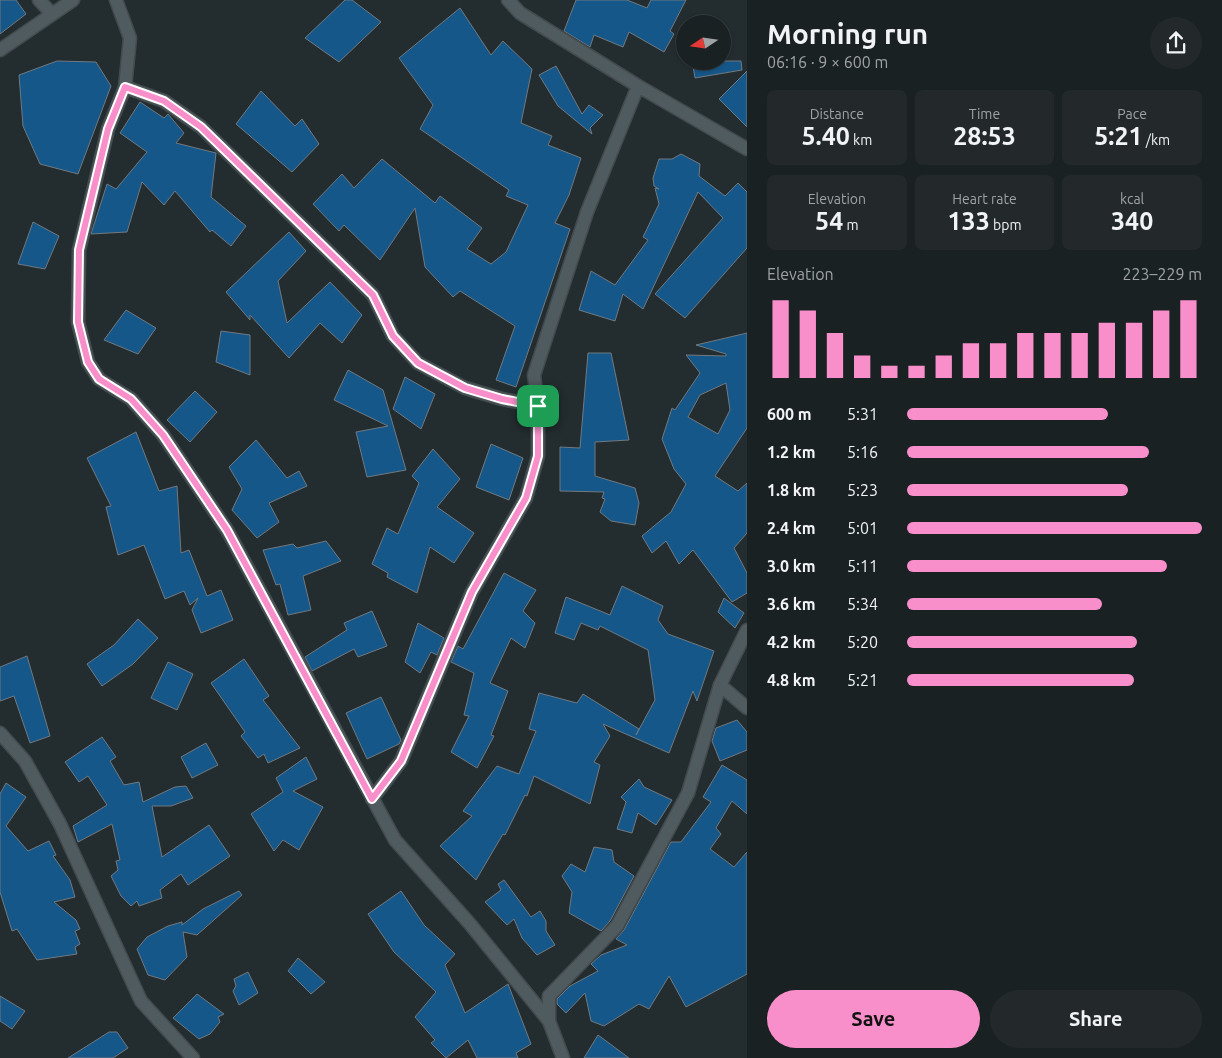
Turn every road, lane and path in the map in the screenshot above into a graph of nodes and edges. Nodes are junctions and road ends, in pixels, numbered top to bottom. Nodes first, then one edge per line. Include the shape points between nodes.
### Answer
1 (39, 0) edge
2 (73, 0) edge
3 (116, 0) edge
4 (508, 0) edge
5 (52, 14) junction
6 (0, 50) edge
7 (638, 86) junction
8 (125, 87) junction
9 (747, 148) edge
10 (538, 406) junction
11 (747, 630) edge
12 (720, 685) junction
13 (747, 708) edge
14 (0, 733) edge
15 (372, 799) junction
16 (549, 1021) junction
17 (193, 1058) edge
18 (564, 1058) edge

1 - 5 street
2 - 5 street
3 - 8 street via 130,38
4 - 7 street via 520,13
5 - 6 street
7 - 9 street
7 - 10 street via 587,212 534,375
8 - 10 street via 164,101 201,127 373,295 393,336 418,363 465,388
8 - 15 street via 108,129 79,250 78,322 88,362 99,379 131,399 163,435 227,530
10 - 15 street via 538,456 526,498 472,592 401,761
11 - 12 street
12 - 13 street
12 - 16 street via 688,793 617,926 549,996
14 - 17 street via 25,761 60,824 141,1001
15 - 16 street via 395,840 470,924
16 - 18 street

